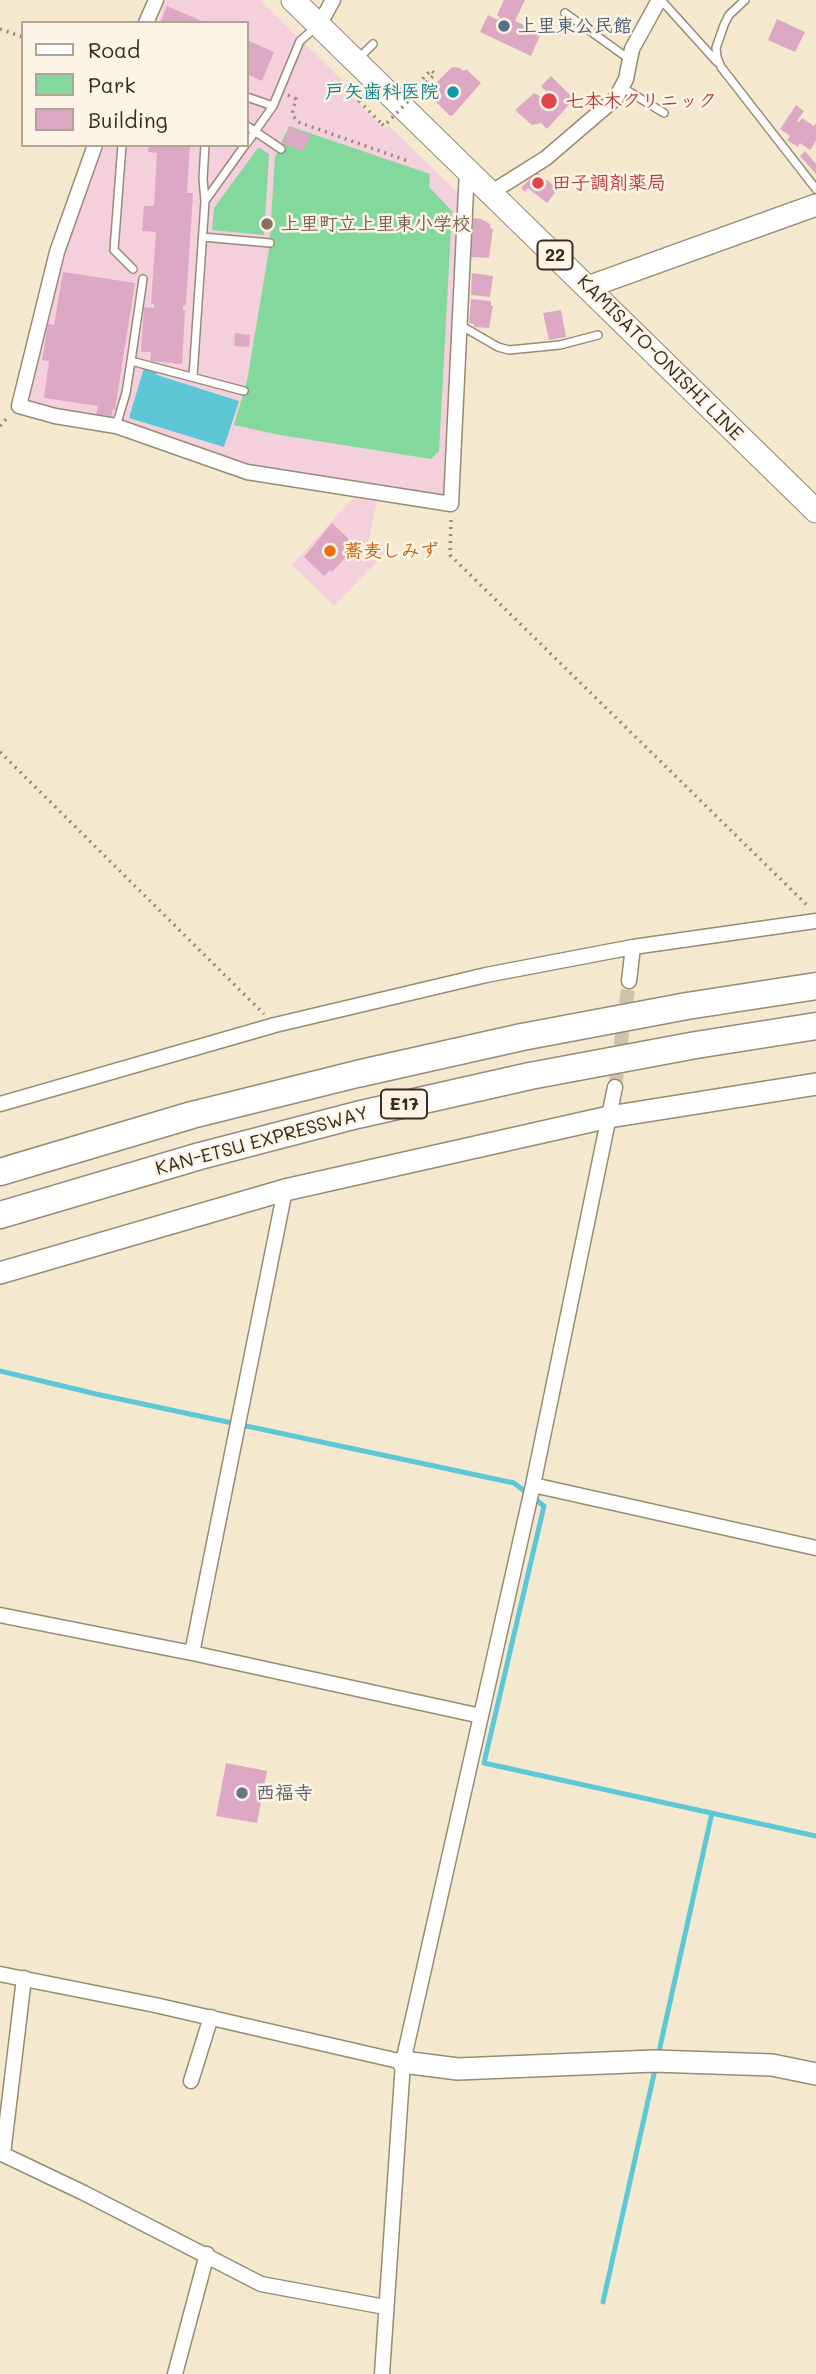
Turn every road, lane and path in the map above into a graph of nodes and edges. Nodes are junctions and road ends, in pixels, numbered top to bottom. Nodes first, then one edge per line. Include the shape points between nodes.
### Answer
1 (156, 0) edge
2 (293, 0) edge
3 (333, 0) edge
4 (660, 0) edge
5 (745, 0) edge
6 (565, 13) dead end
7 (147, 21) edge
8 (319, 25) junction
9 (0, 29) edge
10 (21, 36) edge
11 (373, 44) dead end
12 (629, 59) junction
13 (356, 61) junction
14 (721, 67) junction
15 (623, 88) junction
16 (413, 89) dead end
17 (279, 92) junction
18 (364, 96) dead end
19 (248, 97) edge
20 (273, 106) junction
21 (664, 113) dead end
22 (248, 127) edge
23 (255, 132) junction
24 (248, 141) edge
25 (94, 147) edge
26 (122, 147) edge
27 (205, 147) edge
28 (244, 147) edge
29 (281, 149) dead end
30 (408, 161) dead end
31 (467, 169) junction
32 (816, 189) edge
33 (492, 192) junction
34 (205, 201) junction
35 (816, 205) edge
36 (202, 237) junction
37 (270, 243) dead end
38 (133, 269) dead end
39 (143, 279) dead end
40 (588, 287) junction
41 (460, 325) junction
42 (598, 335) dead end
43 (131, 361) junction
44 (193, 376) junction
45 (244, 391) dead end
46 (116, 426) junction
47 (451, 504) junction
48 (816, 512) edge
49 (0, 752) edge
50 (816, 913) edge
51 (816, 921) edge
52 (633, 947) junction
53 (629, 981) tunnel mouth
54 (816, 986) edge
55 (275, 1025) junction
56 (816, 1026) edge
57 (816, 1084) edge
58 (615, 1087) tunnel mouth
59 (0, 1104) edge
60 (609, 1117) junction
61 (0, 1172) edge
62 (285, 1190) junction
63 (0, 1215) edge
64 (0, 1273) edge
65 (533, 1485) junction
66 (816, 1548) edge
67 (0, 1615) edge
68 (192, 1653) junction
69 (481, 1716) junction
70 (0, 1974) edge
71 (24, 1978) junction
72 (211, 2017) junction
73 (403, 2062) junction
74 (816, 2074) edge
75 (191, 2081) dead end
76 (2, 2153) edge
77 (207, 2254) junction
78 (385, 2307) junction
79 (175, 2374) edge
80 (382, 2374) edge

1 - 7 street
2 - 8 main road, KAMISATO-ONISHI LINE / 22
3 - 8 street
4 - 12 street
4 - 14 lane
5 - 14 lane via 729,15 718,38
6 - 12 lane
8 - 13 main road, KAMISATO-ONISHI LINE / 22
8 - 17 lane via 300,41
9 - 10 path
11 - 13 lane
12 - 15 street
13 - 31 main road, KAMISATO-ONISHI LINE / 22
14 - 32 lane
15 - 21 lane
15 - 33 street via 546,158
16 - 18 path, bridge via 431,70 435,74 384,126 359,102
17 - 20 lane
17 - 30 path via 296,99 292,114 298,122
19 - 20 lane
20 - 23 lane
22 - 23 lane
23 - 24 lane
23 - 29 lane
25 - 46 street via 57,252 19,405
26 - 38 lane via 114,250
27 - 34 lane
28 - 34 lane
31 - 33 main road, KAMISATO-ONISHI LINE / 22
31 - 41 street
33 - 40 main road, KAMISATO-ONISHI LINE / 22
34 - 36 lane
35 - 40 street
36 - 37 lane
36 - 44 lane
39 - 43 lane
40 - 48 main road, KAMISATO-ONISHI LINE / 22
41 - 42 lane via 509,350 560,345
41 - 47 street
43 - 44 lane
43 - 46 lane
44 - 45 lane
46 - 47 street via 247,472
47 - 50 path via 450,555
49 - 55 path
51 - 52 street
52 - 53 street
52 - 55 street via 486,975
54 - 61 highway, KAN-ETSU EXPRESSWAY / E17 via 522,1037 357,1074 192,1115
55 - 59 street
56 - 63 highway, KAN-ETSU EXPRESSWAY / E17 via 530,1076 357,1115
57 - 60 street
58 - 60 street
60 - 62 street
60 - 65 street
62 - 64 street
62 - 68 street
65 - 66 street
65 - 69 street
67 - 68 street
68 - 69 street
69 - 73 street
70 - 71 street
71 - 72 street
71 - 76 street
72 - 73 street
72 - 75 street
73 - 74 street via 458,2068 654,2061 772,2065
73 - 78 street
76 - 77 street
77 - 78 street via 261,2284
77 - 79 street
78 - 80 street

